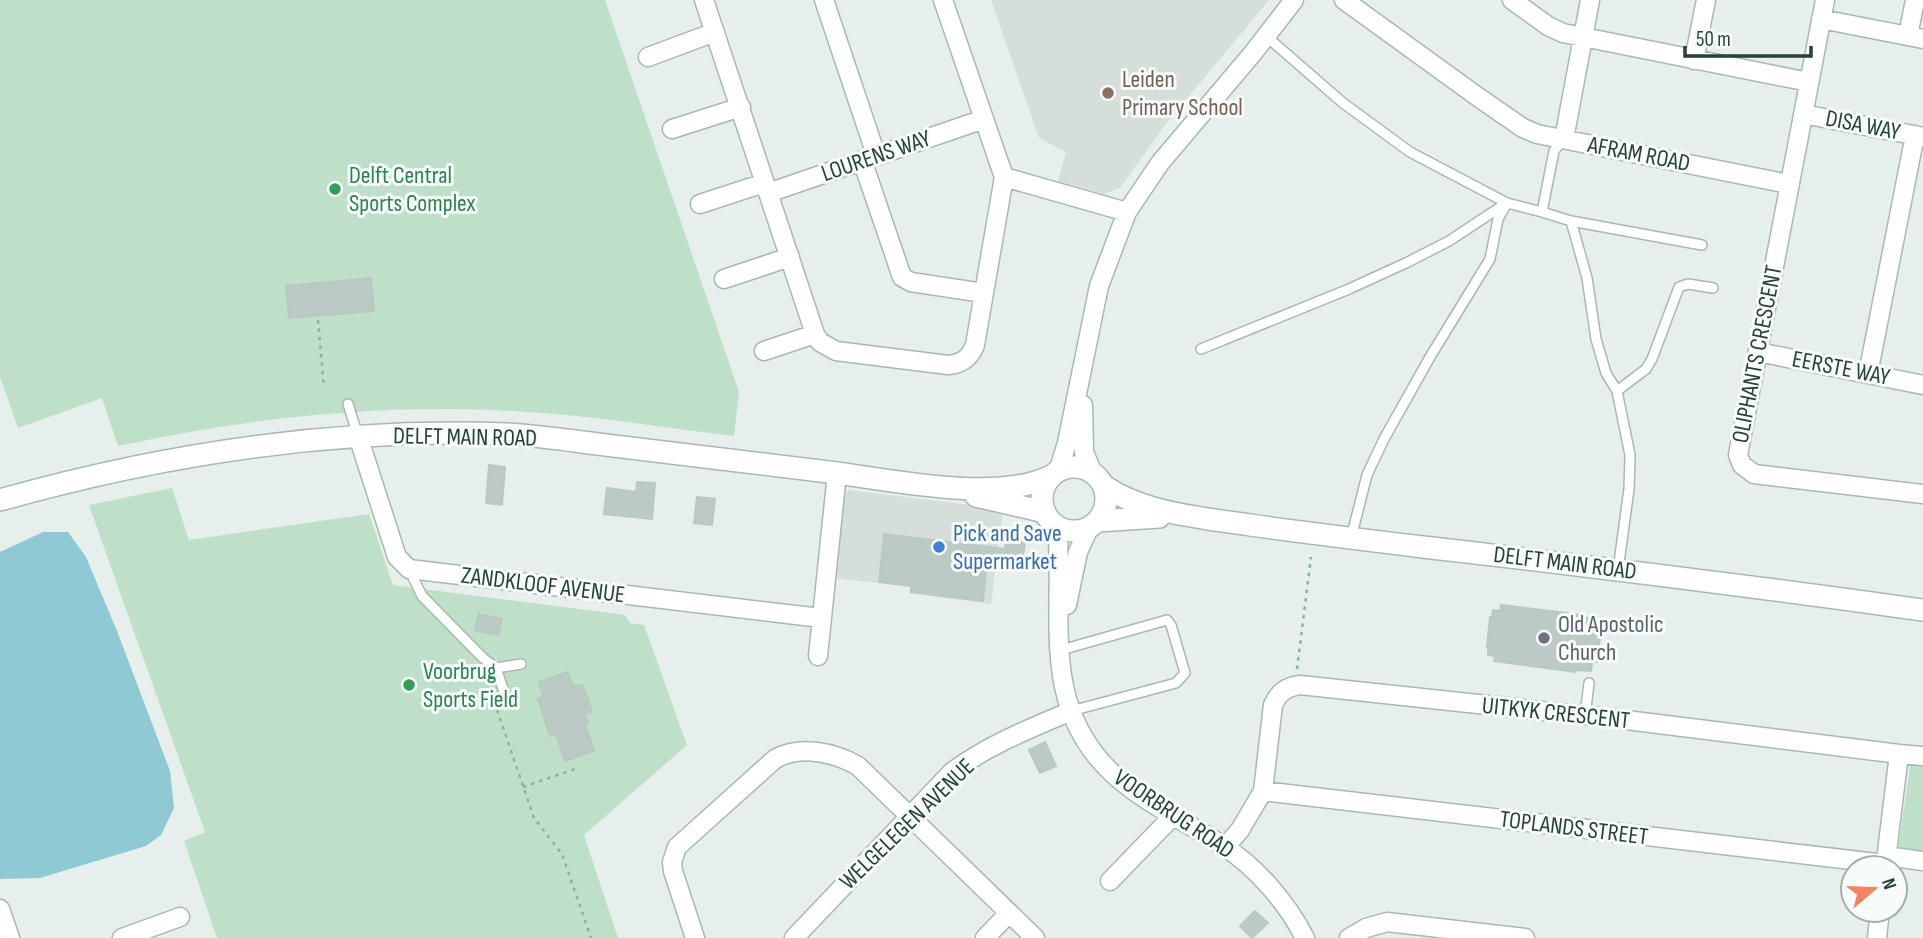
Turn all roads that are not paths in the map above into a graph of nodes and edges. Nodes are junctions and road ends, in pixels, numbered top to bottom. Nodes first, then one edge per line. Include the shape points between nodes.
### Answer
1 (704, 0) edge
2 (824, 0) edge
3 (943, 0) edge
4 (1294, 0) edge
5 (1343, 0) edge
6 (1513, 0) edge
7 (1590, 0) edge
8 (1706, 0) edge
9 (1825, 0) edge
10 (1915, 0) edge
11 (1821, 19) junction
12 (715, 32) junction
13 (1266, 36) junction
14 (1583, 37) junction
15 (1916, 38) edge
16 (648, 57) dead end
17 (1694, 60) junction
18 (1809, 82) junction
19 (741, 107) junction
20 (1803, 114) junction
21 (984, 119) junction
22 (672, 129) dead end
23 (1919, 136) edge
24 (1564, 139) junction
25 (869, 158) junction
26 (1004, 177) junction
27 (1789, 184) junction
28 (766, 188) junction
29 (1507, 203) junction
30 (700, 204) dead end
31 (1127, 212) junction
32 (1542, 212) junction
33 (1571, 221) junction
34 (1702, 244) dead end
35 (790, 257) junction
36 (724, 279) dead end
37 (1713, 288) dead end
38 (983, 293) junction
39 (815, 334) junction
40 (1201, 349) dead end
41 (764, 351) dead end
42 (1758, 352) junction
43 (1084, 363) junction
44 (1868, 374) junction
45 (1923, 385) edge
46 (1617, 391) junction
47 (348, 404) dead end
48 (358, 436) junction
49 (837, 473) junction
50 (1056, 473) junction
51 (1098, 480) junction
52 (933, 486) junction
53 (1923, 494) edge
54 (0, 500) edge
55 (1048, 517) junction
56 (1207, 519) junction
57 (1093, 524) junction
58 (1351, 538) junction
59 (409, 569) junction
60 (1618, 570) junction
61 (1923, 611) edge
62 (821, 618) junction
63 (1060, 643) junction
64 (818, 656) dead end
65 (521, 664) dead end
66 (496, 668) junction
67 (1589, 683) dead end
68 (506, 698) road end
69 (1071, 711) junction
70 (1585, 716) junction
71 (1899, 754) junction
72 (1923, 756) edge
73 (1263, 791) junction
74 (908, 816) junction
75 (1172, 817) junction
76 (1226, 847) junction
77 (1887, 854) edge
78 (1839, 858) edge
79 (1110, 881) dead end
80 (0, 909) edge
81 (1009, 913) junction
82 (180, 917) dead end
83 (142, 935) edge
84 (10, 938) edge
85 (122, 938) edge
86 (695, 938) edge
87 (794, 938) edge
88 (985, 938) edge
89 (1035, 938) edge
90 (1305, 938) edge
91 (1349, 938) edge
92 (1525, 938) edge

1 - 12 street
2 - 25 street
3 - 21 street
4 - 13 street
5 - 24 street, AFRAM ROAD via 1523,128
6 - 14 street via 1548,26
7 - 14 street
8 - 17 street
9 - 11 street
10 - 15 street
11 - 15 street
11 - 18 street
12 - 16 street
12 - 19 street
13 - 29 lane via 1343,103 1410,152
13 - 31 street via 1160,163
14 - 17 street
14 - 24 street
17 - 18 street
18 - 20 street
19 - 22 street
19 - 28 street
20 - 23 street, DISA WAY
20 - 27 street
21 - 25 street, LOURENS WAY
21 - 26 street
23 - 44 street
24 - 27 street, AFRAM ROAD
24 - 32 lane via 1554,150
25 - 28 street, LOURENS WAY
25 - 38 street via 902,277
26 - 31 street
26 - 38 street
27 - 42 street, OLIPHANTS CRESCENT
28 - 30 street, LOURENS WAY
28 - 35 street
29 - 32 lane
29 - 40 lane via 1408,262
29 - 58 lane via 1498,219 1490,259 1430,357 1367,475
31 - 43 street via 1099,286
32 - 33 lane
33 - 34 lane
33 - 46 lane via 1587,278 1596,340
35 - 36 street
35 - 39 street
37 - 46 lane via 1679,287 1652,359
38 - 39 street via 972,351 956,364 836,351
39 - 41 street
42 - 44 street, EERSTE WAY
42 - 53 street, OLIPHANTS CRESCENT via 1739,450 1747,470
43 - 50 street
43 - 51 street via 1083,443 1086,460
44 - 45 street, EERSTE WAY
46 - 60 lane via 1630,455
47 - 48 lane
48 - 49 street, DELFT MAIN ROAD via 510,434
48 - 54 street, DELFT MAIN ROAD via 156,464
48 - 59 street via 397,557
49 - 52 street, DELFT MAIN ROAD
49 - 62 street
50 - 51 street via 1076,467
50 - 52 street, DELFT MAIN ROAD via 1024,486
50 - 55 street via 1042,496
51 - 56 street, DELFT MAIN ROAD via 1135,503
51 - 57 street via 1105,508
52 - 55 street, DELFT MAIN ROAD
55 - 57 street via 1069,531
55 - 63 street, VOORBRUG ROAD via 1058,541
56 - 57 street, DELFT MAIN ROAD via 1148,517
56 - 58 street, DELFT MAIN ROAD
57 - 63 street, VOORBRUG ROAD via 1078,552
58 - 60 street, DELFT MAIN ROAD
59 - 62 street, ZANDKLOOF AVENUE
59 - 66 lane via 422,596
60 - 61 street, DELFT MAIN ROAD
62 - 64 street
63 - 69 street, VOORBRUG ROAD
63 - 69 lane via 1167,620 1185,673 1176,683
65 - 66 lane
66 - 68 lane
67 - 70 lane
69 - 74 street, WELGELEGEN AVENUE via 974,756
69 - 75 street, VOORBRUG ROAD via 1082,736 1108,771
70 - 71 street, UITKYK CRESCENT
70 - 73 street, UITKYK CRESCENT via 1293,686 1280,692 1273,705
71 - 72 street, UITKYK CRESCENT
71 - 77 street
73 - 76 street, UITKYK CRESCENT
73 - 78 street, TOPLANDS STREET
74 - 81 street
74 - 86 street via 847,760 809,752 775,759 682,841 674,854 673,871
74 - 87 street, WELGELEGEN AVENUE
75 - 76 street, VOORBRUG ROAD
75 - 79 street
76 - 90 street, VOORBRUG ROAD via 1268,886
80 - 84 street
81 - 88 street
81 - 89 street
82 - 83 street
83 - 85 street
91 - 92 street via 1387,922

